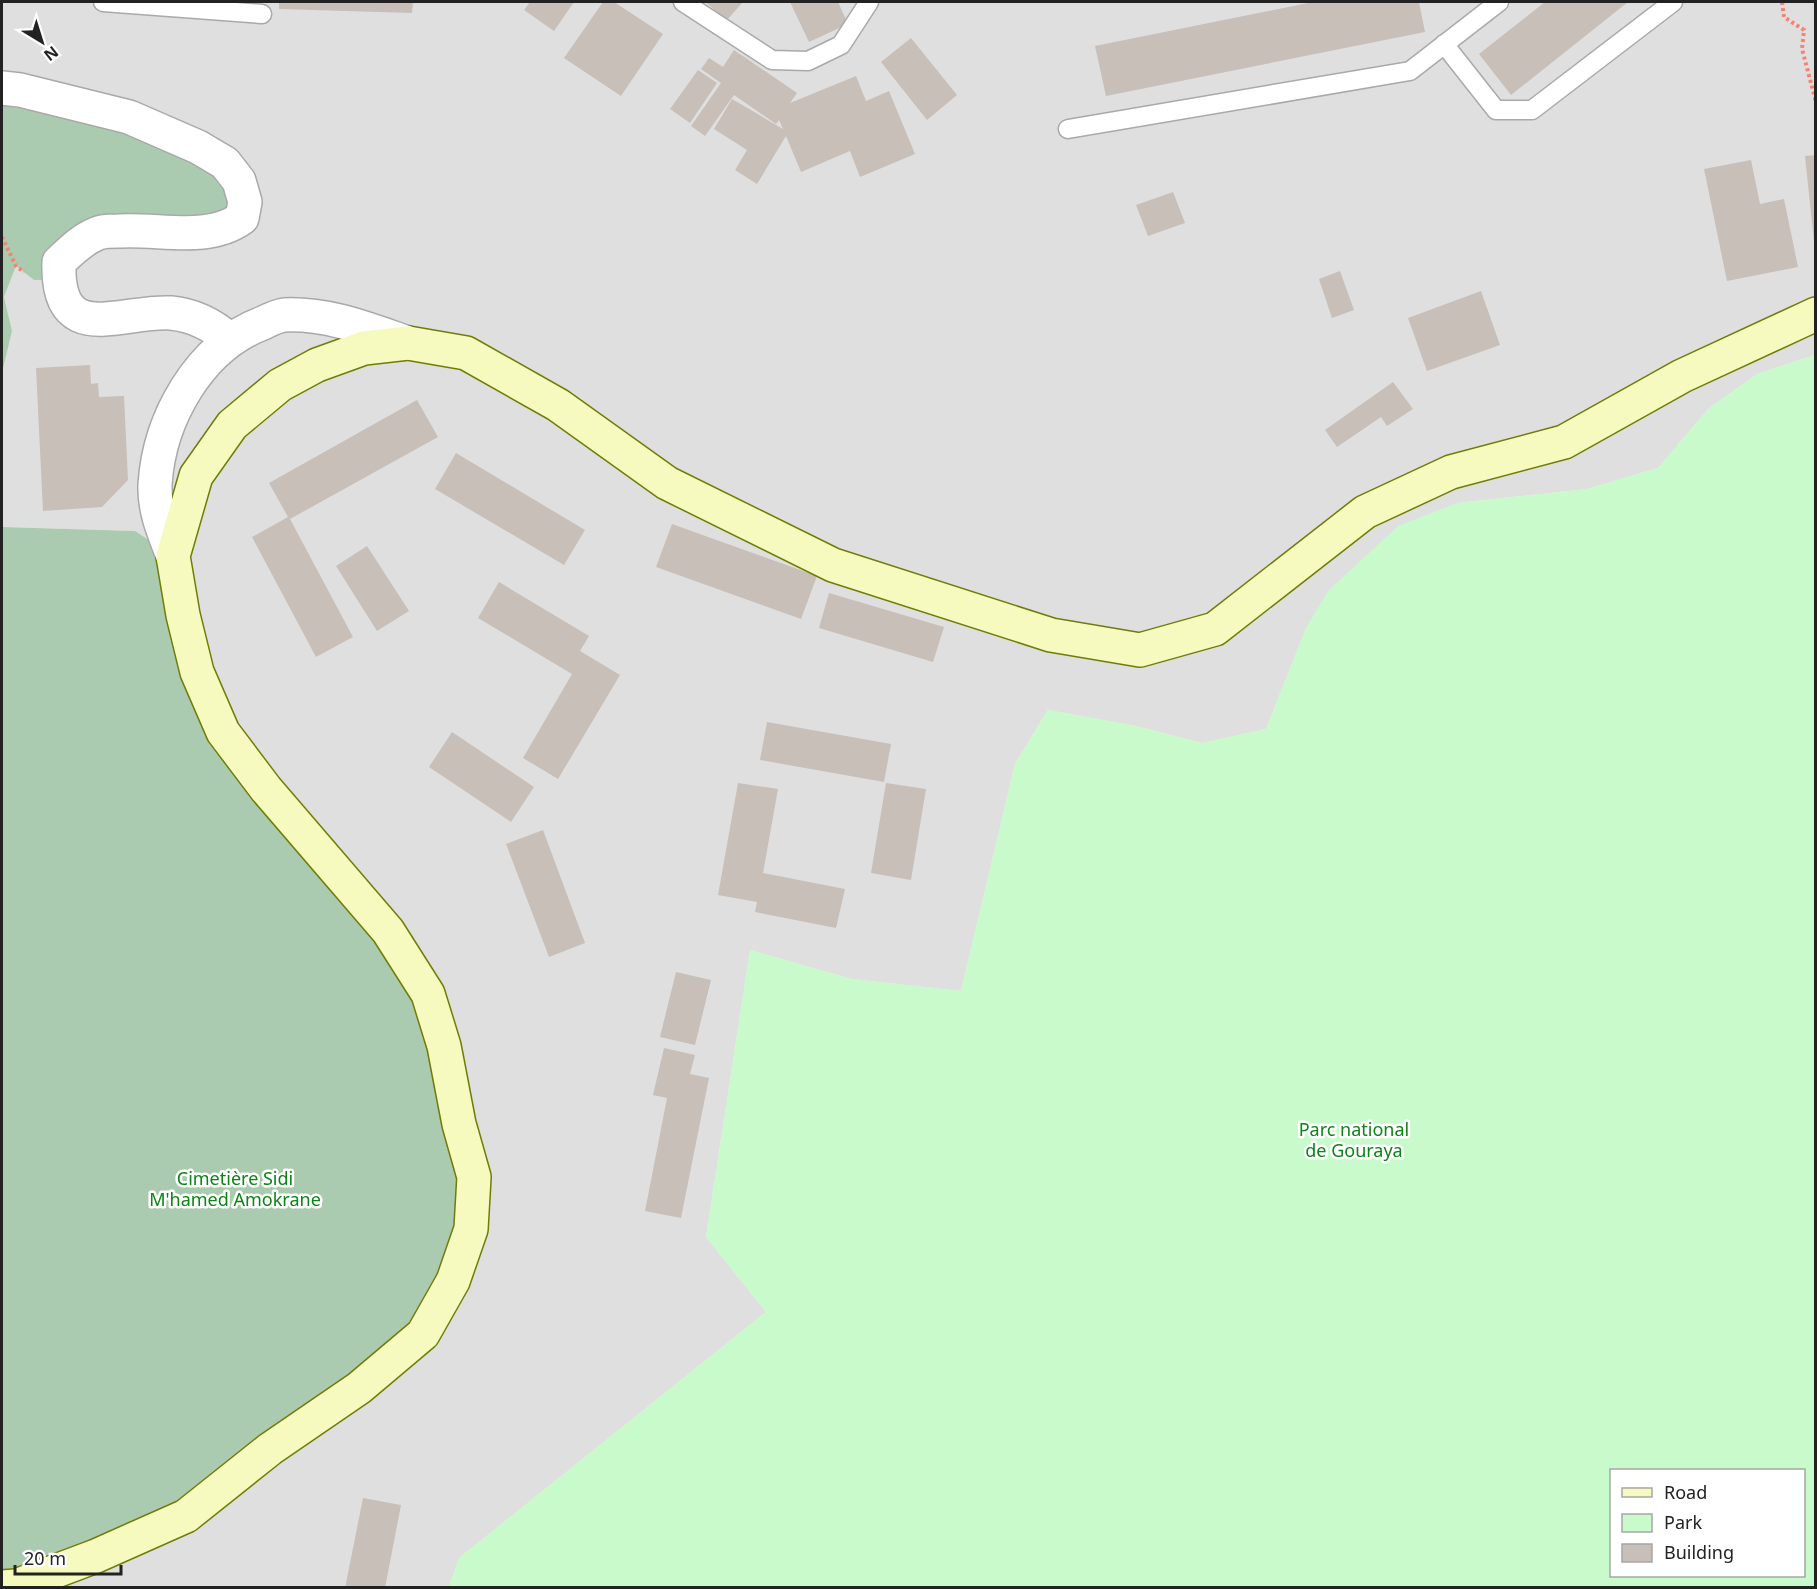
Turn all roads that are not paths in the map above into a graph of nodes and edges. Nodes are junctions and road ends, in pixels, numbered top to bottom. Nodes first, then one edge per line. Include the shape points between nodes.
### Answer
1 (104, 2) edge
2 (682, 2) edge
3 (869, 2) edge
4 (1499, 2) edge
5 (1673, 2) edge
6 (262, 14) dead end
7 (1444, 44) junction
8 (2, 88) edge
9 (1068, 129) dead end
10 (1815, 314) edge
11 (230, 340) junction
12 (408, 343) junction
13 (173, 556) junction
14 (2, 1587) edge

1 - 6 lane
2 - 3 lane via 772,60 808,61 841,45
4 - 7 lane
5 - 7 lane via 1532,110 1496,110
7 - 9 lane via 1410,70
8 - 11 street via 129,117 225,163 239,181 245,202 242,218 228,228 208,233 143,229 97,232 59,262 58,280 66,305 80,318 100,321 171,313 198,320
10 - 12 main road via 1682,376 1564,441 1450,472 1365,512 1215,629 1140,650 1050,635 833,565 667,483 558,405 466,353
11 - 12 street via 282,315 328,317
11 - 13 street via 179,399 163,441 155,486 159,519
12 - 13 main road via 364,348 317,365 280,385 232,425 195,476
13 - 14 main road via 197,672 223,732 266,789 388,931 428,994 474,1177 471,1229 453,1281 423,1334 359,1388 270,1449 186,1516 96,1556 16,1586

